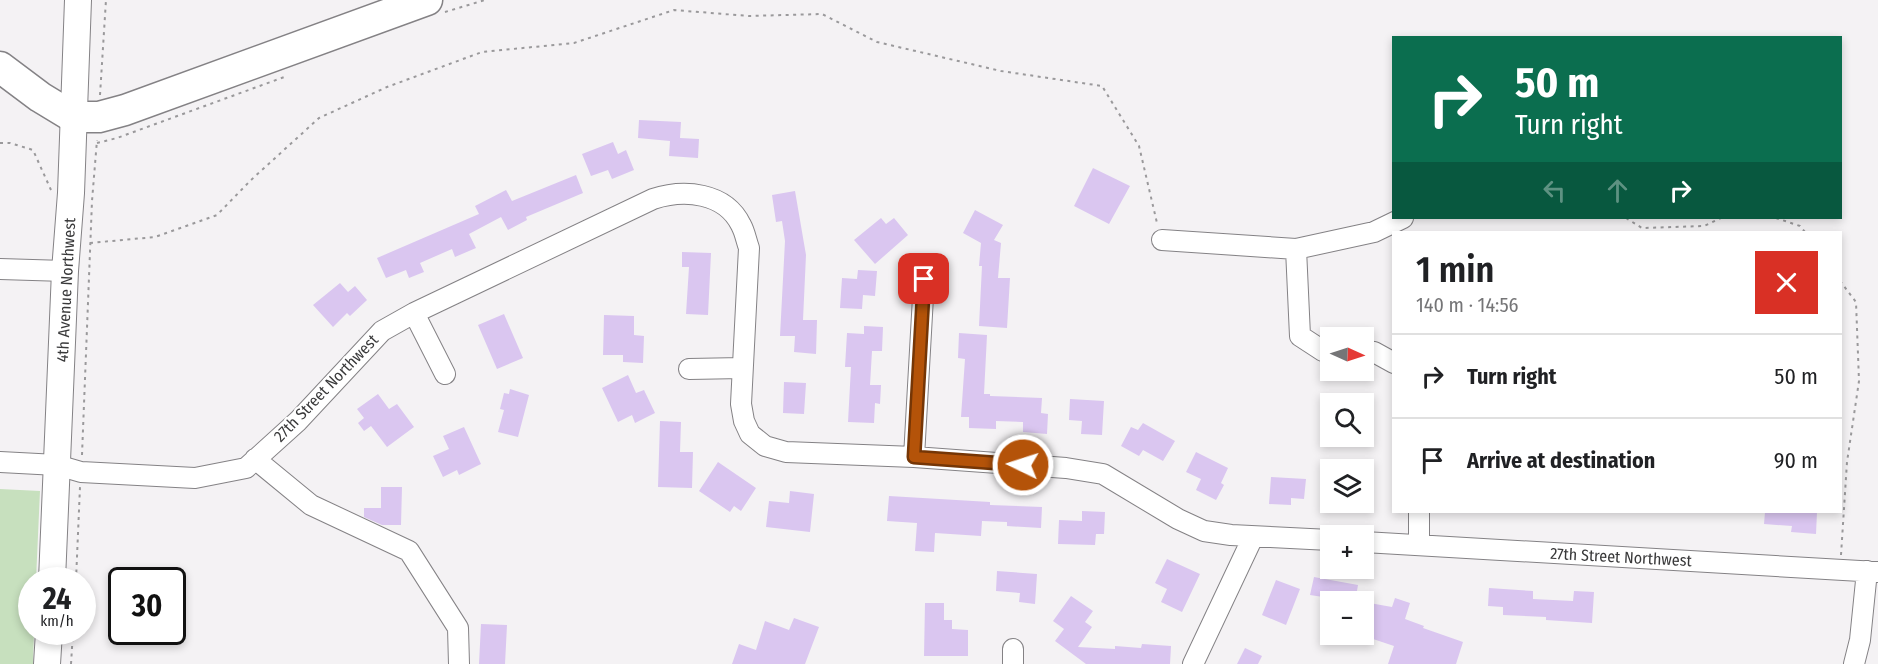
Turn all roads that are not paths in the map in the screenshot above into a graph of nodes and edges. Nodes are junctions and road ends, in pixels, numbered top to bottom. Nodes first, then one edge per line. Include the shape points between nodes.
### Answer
1 (78, 0) edge
2 (427, 0) edge
3 (0, 67) edge
4 (86, 117) junction
5 (1401, 219) edge
6 (1162, 240) road end
7 (1296, 249) junction
8 (0, 269) edge
9 (65, 271) junction
10 (924, 279) dead end
11 (414, 313) junction
12 (1320, 349) edge
13 (1374, 352) edge
14 (1392, 362) edge
15 (742, 368) junction
16 (689, 369) dead end
17 (446, 374) dead end
18 (914, 457) junction
19 (255, 459) junction
20 (0, 462) edge
21 (69, 469) junction
22 (1419, 513) edge
23 (1253, 537) junction
24 (1320, 540) edge
25 (1374, 542) edge
26 (1419, 544) junction
27 (54, 567) edge
28 (1873, 572) edge
29 (48, 645) edge
30 (47, 664) edge
31 (459, 664) edge
32 (1193, 664) edge
33 (1854, 664) edge

1 - 4 main road, 4th Avenue Northwest
2 - 4 highway via 125,110
3 - 4 highway via 40,97
4 - 9 main road, 4th Avenue Northwest via 71,197
5 - 7 street via 1374,231
6 - 7 street
7 - 12 street via 1300,336
8 - 9 street
9 - 21 main road, 4th Avenue Northwest
10 - 18 street
11 - 15 street, 27th Street Northwest via 653,199 689,193 724,204 741,224 749,248
11 - 17 street
11 - 19 street, 27th Street Northwest via 382,331 298,421
13 - 14 street
15 - 16 street
15 - 18 street via 744,421 750,434 765,446 786,452
18 - 23 street via 1103,474 1204,531
19 - 21 street, 27th Street Northwest via 246,468 195,478
19 - 31 street via 311,506 409,551 458,628
20 - 21 street, 27th Street Northwest
21 - 27 main road, 4th Avenue Northwest
22 - 26 street
23 - 24 street
23 - 32 street
25 - 26 street, 27th Street Northwest
26 - 28 street, 27th Street Northwest
28 - 33 street
29 - 30 main road

